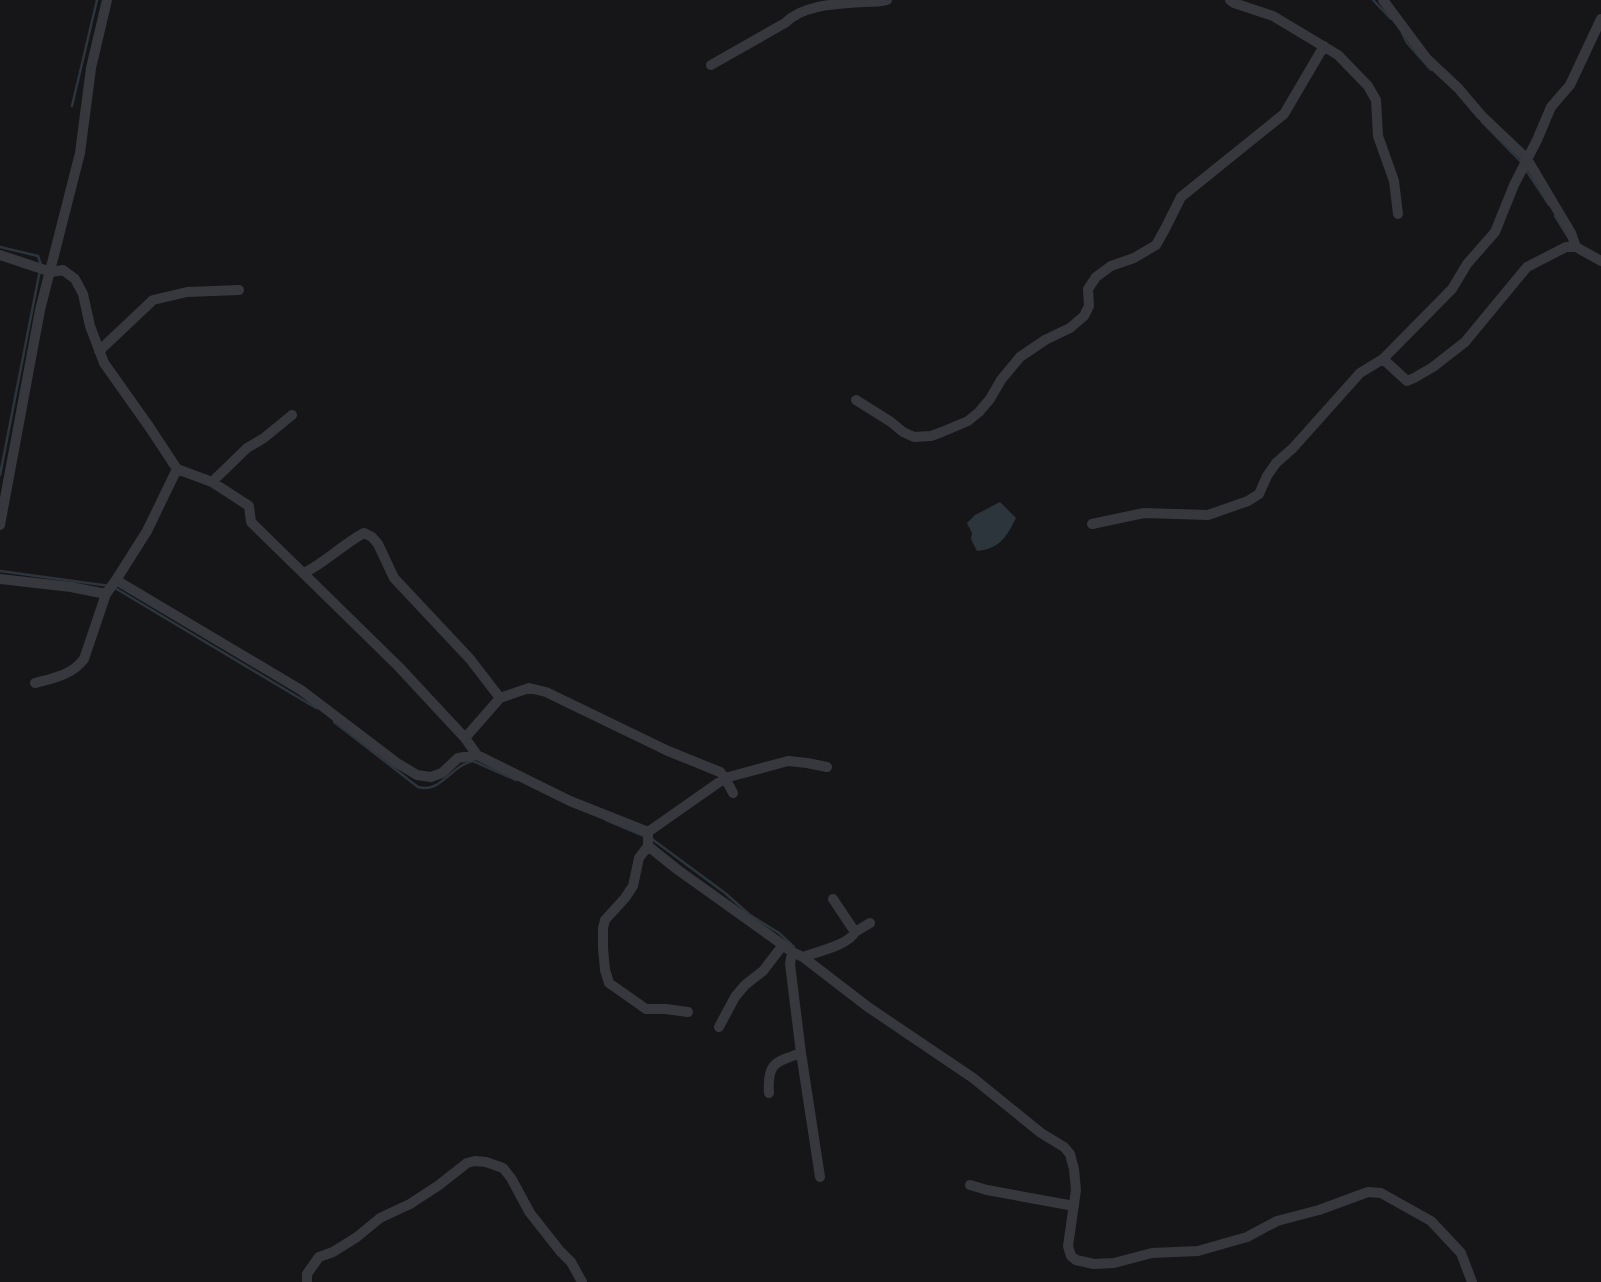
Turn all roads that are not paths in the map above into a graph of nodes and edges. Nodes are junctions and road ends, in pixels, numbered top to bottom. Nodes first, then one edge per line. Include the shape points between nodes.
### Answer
1 (106, 0) edge
2 (887, 0) edge
3 (1230, 0) edge
4 (1383, 0) edge
5 (1601, 19) edge
6 (1324, 46) junction
7 (711, 65) dead end
8 (1527, 159) junction
9 (1398, 214) dead end
10 (1576, 247) junction
11 (0, 255) edge
12 (1601, 261) edge
13 (43, 270) junction
14 (239, 290) dead end
15 (99, 351) junction
16 (1384, 359) junction
17 (856, 400) dead end
18 (292, 415) dead end
19 (177, 470) junction
20 (212, 482) junction
21 (1092, 524) dead end
22 (0, 525) edge
23 (304, 573) junction
24 (0, 579) edge
25 (111, 587) junction
26 (35, 683) dead end
27 (500, 698) junction
28 (465, 738) junction
29 (477, 755) junction
30 (828, 768) dead end
31 (726, 778) junction
32 (733, 793) dead end
33 (648, 838) junction
34 (833, 899) dead end
35 (870, 922) dead end
36 (855, 932) junction
37 (783, 945) junction
38 (792, 952) junction
39 (803, 957) junction
40 (688, 1012) dead end
41 (719, 1028) dead end
42 (801, 1052) junction
43 (769, 1093) dead end
44 (820, 1177) dead end
45 (970, 1185) dead end
46 (1074, 1206) junction
47 (307, 1282) edge
48 (582, 1282) edge
49 (1472, 1282) edge

1 - 13 street via 90,68 80,153
2 - 7 street via 840,4 802,12
3 - 6 street via 1273,16
4 - 8 street via 1427,59
5 - 8 street via 1570,85 1551,107
6 - 9 street via 1358,74 1376,100 1378,136 1394,181
6 - 17 street via 1284,114 1181,197 1156,245 1111,266 1096,277 1088,289 1089,306 1084,316 1070,328 1020,357 990,399 968,421 931,436 911,436
8 - 10 street
8 - 16 street via 1495,232 1467,264 1452,289
10 - 12 street
10 - 16 street via 1566,247 1527,267 1464,342 1433,367 1407,381
11 - 13 street
13 - 15 street via 63,270 75,279
13 - 22 street via 46,282
14 - 15 street via 187,292 153,300
15 - 19 street
16 - 21 street via 1360,373 1276,463 1259,494 1248,501 1208,515 1144,513
18 - 20 street via 247,448
19 - 20 street
19 - 25 street via 147,531
20 - 23 street via 249,506 251,522
23 - 27 street via 364,533 372,537 394,578 470,659
23 - 28 street
24 - 25 street via 71,587
25 - 26 street via 84,659 67,674
25 - 29 street via 301,690 417,775 431,777 442,774 458,758
27 - 28 street
27 - 31 street via 529,688 546,692 668,751 720,772
28 - 29 street
29 - 33 street
30 - 31 street via 788,761
31 - 32 street
31 - 33 street
33 - 37 street via 678,870
33 - 40 street via 639,858 633,886 605,920 605,970 609,983 646,1009
34 - 36 street
35 - 36 street
36 - 39 street via 847,940
37 - 38 street
37 - 41 street via 763,971 734,997
38 - 39 street
38 - 42 street via 790,964
39 - 46 street via 1064,1147 1070,1154 1074,1169
42 - 43 street via 773,1066 768,1077
42 - 44 street
45 - 46 street
46 - 49 street via 1068,1246 1071,1256 1094,1264 1114,1263 1152,1252 1198,1251 1247,1237 1277,1221 1368,1192 1381,1193 1430,1221 1460,1253
47 - 48 street via 308,1274 319,1257 333,1252 380,1218 410,1204 475,1160 503,1168 530,1214 571,1262

